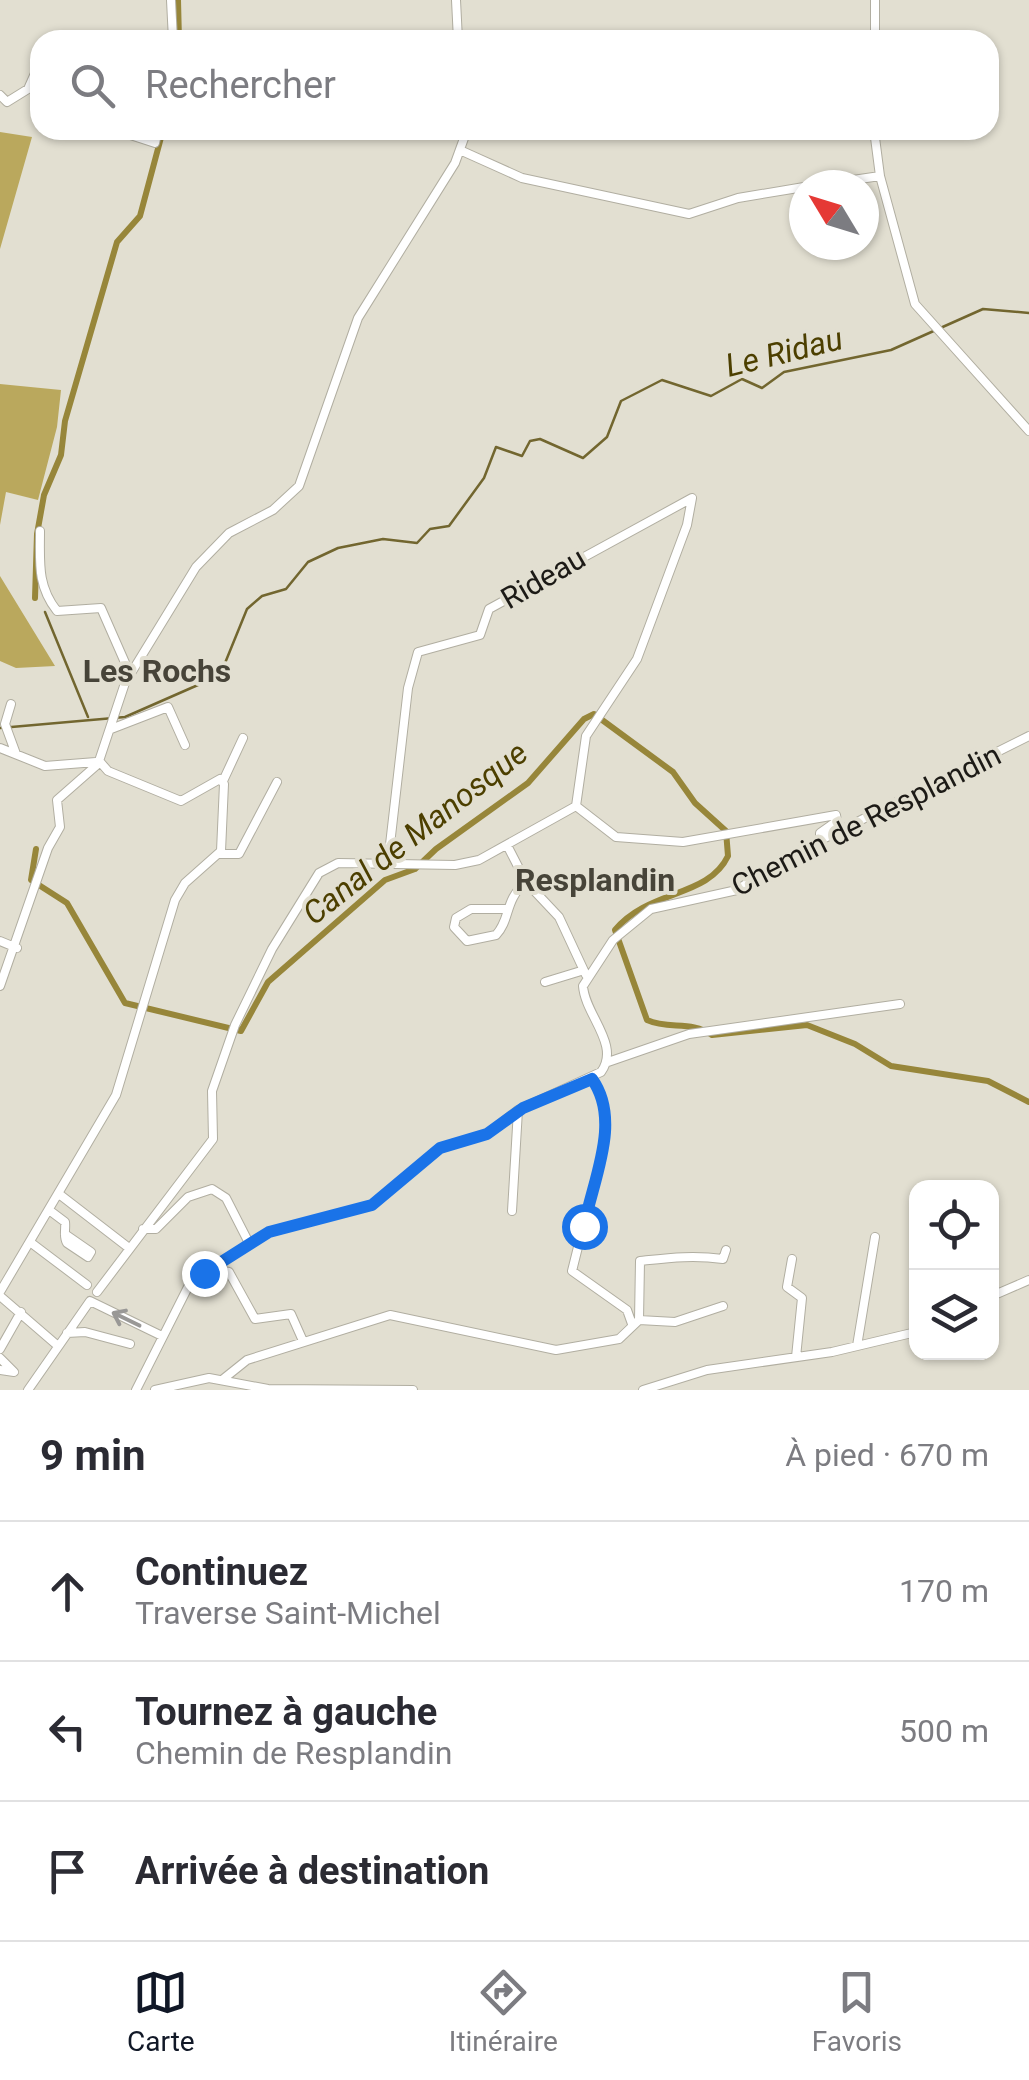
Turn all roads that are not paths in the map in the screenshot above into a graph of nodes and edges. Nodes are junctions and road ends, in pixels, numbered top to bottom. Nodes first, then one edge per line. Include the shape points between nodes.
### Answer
1 (171, 0) edge
2 (456, 0) edge
3 (876, 0) edge
4 (172, 30) edge
5 (458, 30) edge
6 (875, 30) edge
7 (30, 82) edge
8 (0, 96) edge
9 (464, 140) edge
10 (875, 140) edge
11 (462, 151) junction
12 (880, 176) joint
13 (789, 190) edge
14 (1029, 431) edge
15 (40, 531) dead end
16 (130, 674) junction
17 (11, 704) dead end
18 (113, 722) junction
19 (1029, 736) edge
20 (243, 738) dead end
21 (185, 746) dead end
22 (0, 748) edge
23 (16, 754) junction
24 (99, 762) junction
25 (223, 781) junction
26 (277, 782) dead end
27 (576, 806) junction
28 (820, 841) junction
29 (508, 847) junction
30 (220, 854) junction
31 (388, 862) junction
32 (526, 882) junction
33 (504, 909) junction
34 (0, 942) edge
35 (17, 948) junction
36 (584, 973) junction
37 (544, 982) dead end
38 (0, 986) edge
39 (900, 1004) dead end
40 (608, 1062) junction
41 (592, 1079) junction
42 (518, 1110) junction
43 (510, 1118) junction
44 (511, 1176) dead end
45 (59, 1194) junction
46 (49, 1210) junction
47 (512, 1211) dead end
48 (92, 1219) junction
49 (584, 1226) dead end
50 (84, 1229) dead end
51 (143, 1229) junction
52 (875, 1237) dead end
53 (117, 1239) junction
54 (588, 1240) dead end
55 (30, 1242) junction
56 (249, 1243) junction
57 (110, 1246) dead end
58 (79, 1248) dead end
59 (129, 1248) junction
60 (726, 1250) dead end
61 (792, 1258) dead end
62 (98, 1265) dead end
63 (210, 1269) junction
64 (110, 1274) junction
65 (1029, 1280) edge
66 (87, 1285) dead end
67 (96, 1292) dead end
68 (999, 1293) edge
69 (0, 1294) edge
70 (724, 1306) dead end
71 (21, 1312) junction
72 (636, 1322) junction
73 (67, 1332) junction
74 (909, 1334) edge
75 (162, 1336) junction
76 (303, 1341) junction
77 (130, 1344) dead end
78 (58, 1346) junction
79 (857, 1346) junction
80 (0, 1349) edge
81 (796, 1357) junction
82 (0, 1358) edge
83 (0, 1370) edge
84 (198, 1379) junction
85 (222, 1380) junction
86 (28, 1390) edge
87 (136, 1390) edge
88 (155, 1390) edge
89 (204, 1390) edge
90 (412, 1390) edge
91 (643, 1390) edge

1 - 4 street
2 - 5 street
3 - 6 street
7 - 8 street via 7,102
9 - 11 street
10 - 12 street
11 - 13 street via 522,178 690,214
11 - 16 street via 358,318 295,492 229,533 206,556
12 - 14 street via 912,296
15 - 16 street via 46,598 58,611 99,607
16 - 18 street
17 - 23 street via 6,726
18 - 21 street via 168,707
18 - 24 street
19 - 28 street, Chemin de Resplandin
20 - 25 street
22 - 23 street
23 - 24 street via 44,766
24 - 25 street via 181,801 214,778
24 - 35 street via 57,800 60,828
25 - 30 street
26 - 30 street via 238,854
27 - 28 street via 620,838 683,842 836,815
27 - 29 street via 532,826
27 - 31 street, Rideau via 583,747 634,665 694,506 690,497 488,610 480,635 418,652
28 - 36 street, Chemin de Resplandin via 737,890 660,905 616,937
29 - 31 street via 463,864
29 - 32 street
30 - 45 street via 179,891 116,1095
31 - 51 street via 334,863 319,873 233,1030 212,1091 213,1138
32 - 33 street
32 - 36 street via 559,917
33 - 33 street via 503,928 493,937 464,940 454,928 465,911
34 - 35 street
35 - 38 street
36 - 37 street
36 - 40 street via 583,992
39 - 40 street via 707,1031
40 - 41 street
41 - 42 street
41 - 49 street via 608,1120
42 - 43 street
42 - 47 street
43 - 44 street
43 - 56 street via 487,1134 440,1148 362,1210
45 - 46 street
45 - 48 street
46 - 55 street
46 - 58 street
48 - 50 street
48 - 53 street
51 - 56 street via 156,1229 203,1190 220,1192
51 - 59 street
52 - 79 street
53 - 57 street
53 - 59 street
54 - 72 street via 579,1243 572,1271
55 - 66 street
55 - 69 street
56 - 63 street
59 - 64 street
60 - 72 street via 723,1259 678,1254 640,1261
61 - 81 street via 786,1288 802,1298
62 - 64 street
63 - 75 street via 188,1287
63 - 76 street via 230,1272 256,1319 291,1314
64 - 67 street
65 - 68 street
69 - 71 street
70 - 72 street via 675,1322
71 - 78 street
71 - 80 street
72 - 76 street via 619,1340 556,1350 395,1315
75 -> 73 street via 90,1302
73 - 77 street
73 - 78 street
74 - 79 street
75 - 87 street
76 - 85 street via 247,1360
78 - 86 street
79 - 81 street
81 - 91 street via 707,1370
82 - 83 street via 14,1372
84 - 85 street
84 - 88 street
84 - 89 street
85 - 90 street via 268,1389

